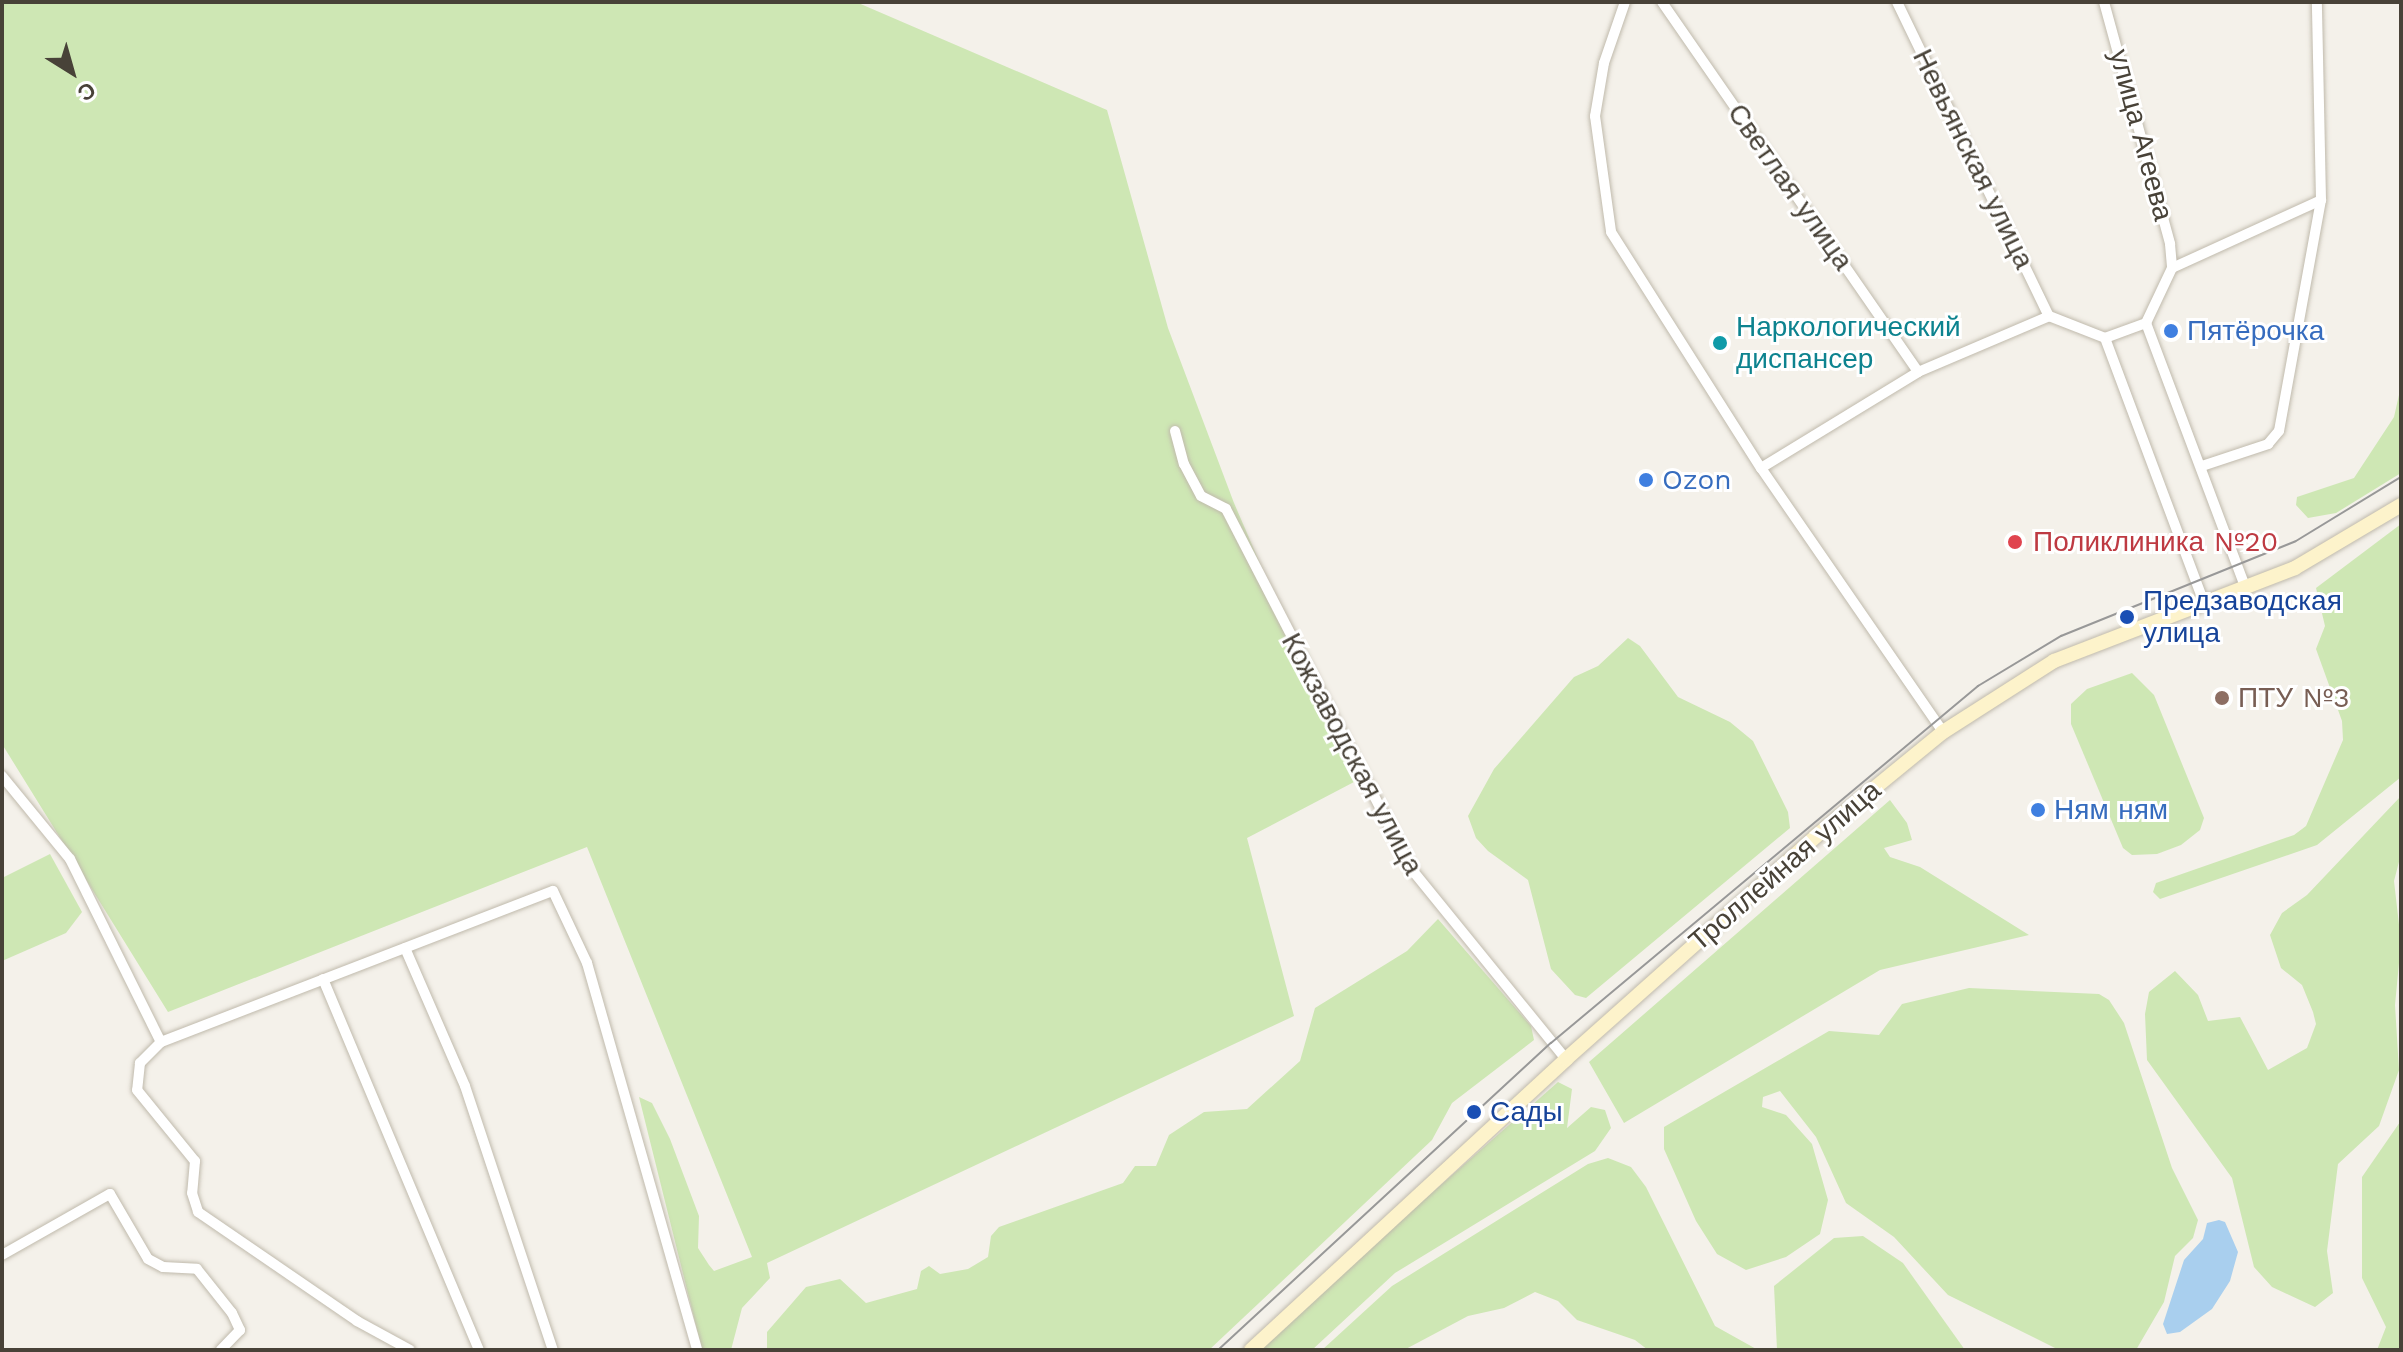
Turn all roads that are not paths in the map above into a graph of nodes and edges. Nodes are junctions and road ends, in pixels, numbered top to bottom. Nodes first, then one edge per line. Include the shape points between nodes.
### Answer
1 (1625, 2) edge
2 (1662, 2) edge
3 (1897, 2) edge
4 (2104, 2) edge
5 (2317, 2) edge
6 (2321, 200) junction
7 (2172, 268) junction
8 (2049, 316) junction
9 (2146, 323) junction
10 (2105, 338) junction
11 (1918, 372) junction
12 (1175, 431) dead end
13 (2202, 466) junction
14 (1761, 468) junction
15 (2401, 505) edge
16 (2245, 587) junction
17 (2204, 603) junction
18 (1943, 732) junction
19 (2, 776) edge
20 (405, 948) junction
21 (323, 979) junction
22 (161, 1042) junction
23 (1566, 1059) junction
24 (2, 1255) edge
25 (221, 1350) edge
26 (410, 1350) edge
27 (479, 1350) edge
28 (553, 1350) edge
29 (697, 1350) edge
30 (1251, 1350) edge

1 - 14 street via 1604,63 1595,116 1611,232
2 - 11 street, Светлая улица
3 - 8 street, Невьянская улица
4 - 7 street, улица Агеева via 2170,244
5 - 6 street
6 - 7 street
6 - 13 street via 2279,431 2268,444
7 - 9 street
8 - 10 street
8 - 11 street
9 - 10 street
9 - 13 street
10 - 17 street
11 - 14 street
12 - 23 street, Кожзаводская улица via 1201,496 1226,509 1413,871
13 - 16 street
14 - 18 street
15 - 16 street, Троллейная улица via 2342,545
16 - 17 street, Троллейная улица
17 - 18 street, Троллейная улица via 2054,661
18 - 23 street, Троллейная улица via 1816,836
19 - 22 street via 70,859
20 - 21 street
20 - 28 street via 465,1086
20 - 29 street via 553,891 587,963
21 - 22 street
21 - 27 street
22 - 26 street via 140,1063 137,1090 195,1161 192,1193 198,1212 357,1321
23 - 30 street, Троллейная улица
24 - 25 street via 110,1194 148,1259 163,1267 197,1269 232,1313 240,1330

